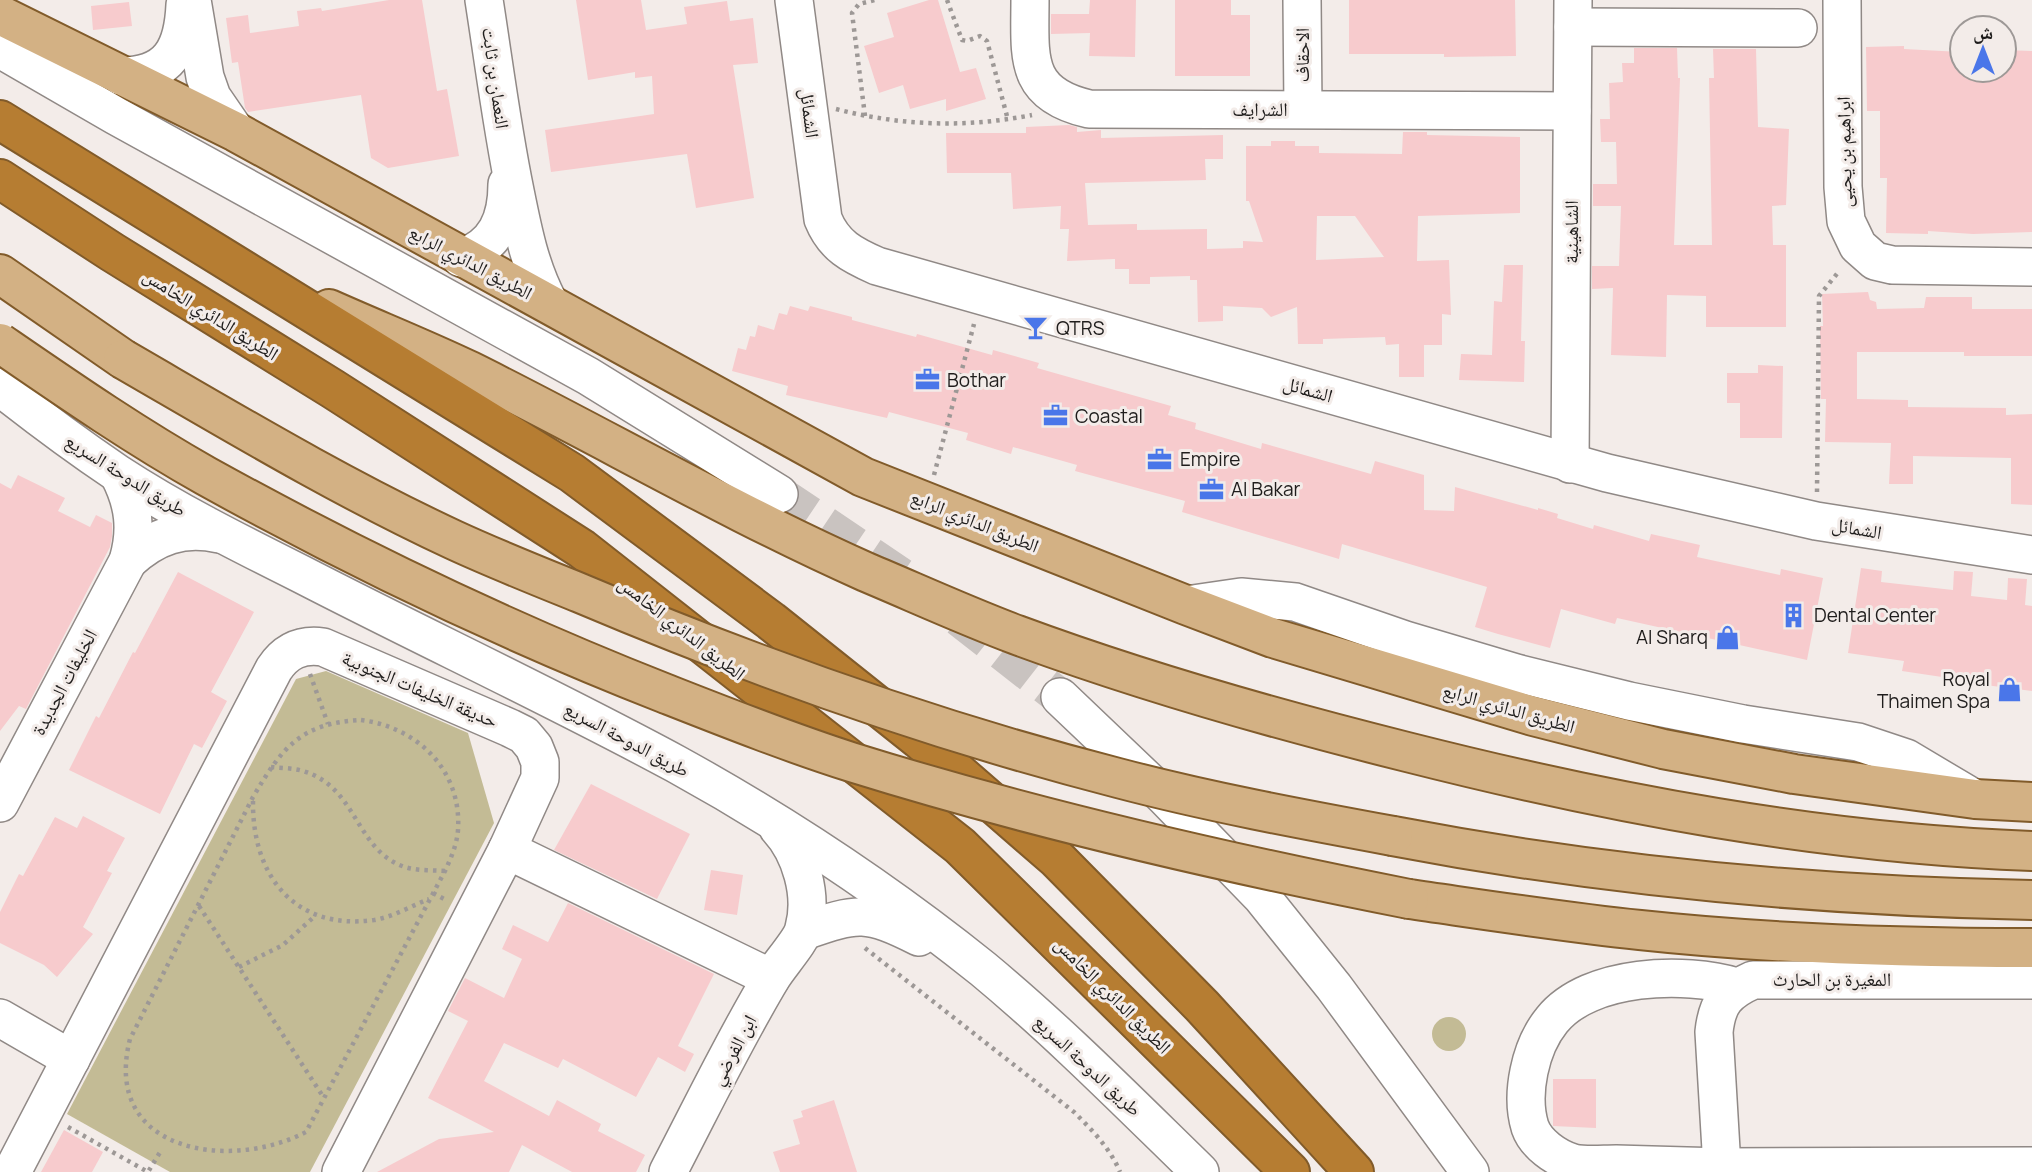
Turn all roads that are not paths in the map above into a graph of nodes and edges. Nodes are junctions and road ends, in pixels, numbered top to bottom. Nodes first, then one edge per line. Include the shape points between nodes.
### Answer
1 (185, 0) edge
2 (192, 0) edge
3 (484, 0) edge
4 (794, 0) edge
5 (1030, 0) edge
6 (1302, 0) edge
7 (1842, 0) edge
8 (1573, 13) edge
9 (0, 15) edge
10 (1798, 28) dead end
11 (0, 49) edge
12 (121, 76) junction
13 (1303, 110) junction
14 (1572, 111) junction
15 (0, 120) edge
16 (236, 132) junction
17 (507, 155) junction
18 (0, 179) edge
19 (461, 258) junction
20 (2032, 267) edge
21 (0, 274) edge
22 (263, 280) junction
23 (550, 303) junction
24 (0, 343) edge
25 (0, 387) edge
26 (1570, 464) junction
27 (119, 475) junction
28 (779, 494) tunnel mouth
29 (223, 534) junction
30 (2032, 555) edge
31 (128, 561) junction
32 (1060, 697) tunnel mouth
33 (2032, 802) edge
34 (0, 803) edge
35 (769, 818) junction
36 (507, 850) junction
37 (2032, 851) edge
38 (2032, 900) edge
39 (804, 931) junction
40 (2032, 948) edge
41 (984, 970) junction
42 (771, 978) junction
43 (2032, 980) edge
44 (1737, 987) junction
45 (0, 1018) edge
46 (71, 1059) junction
47 (2032, 1166) edge
48 (1723, 1170) edge
49 (12, 1172) edge
50 (341, 1172) edge
51 (668, 1172) edge
52 (1200, 1172) edge
53 (1290, 1172) edge
54 (1354, 1172) edge
55 (1470, 1172) edge

1 - 12 street via 181,38 168,60 147,74
2 - 16 street via 205,77
3 - 17 street, النعمان بن ثابت
4 - 26 street, الشمائل via 823,219 837,244 853,256
5 - 13 street, الشرايف via 1033,69 1042,85 1071,105 1089,110
6 - 13 street, الاحقاف
7 - 20 street, ابراهيم بن يحيى via 1843,187 1846,220 1858,246 1875,261 1892,265
8 - 10 street
8 - 14 street, الشاهينية
9 - 12 main road, الطريق الدائري الرابع
11 - 28 street via 588,376
12 - 16 main road, الطريق الدائري الرابع
13 - 14 street, الشرايف
14 - 26 street, الشاهينية
15 - 22 highway
16 - 19 main road, الطريق الدائري الرابع
17 - 19 street, النعمان بن ثابت via 507,204 500,226 487,244
17 - 23 street, النعمان بن ثابت via 526,247
18 - 53 highway, الطريق الدائري الخامس via 582,549 960,845
19 - 23 main road, الطريق الدائري الرابع
21 - 38 main road, bridge via 123,359 271,445 454,540 641,619 982,741 1250,810 1498,856 1623,872 1849,891
22 - 37 main road via 467,370 753,519 866,571 1012,633 1124,673 1308,727 1623,803 1822,834
22 - 54 highway via 572,473 771,621 919,739 1056,859 1202,1006
23 - 33 main road, الطريق الدائري الرابع via 863,477 1273,638 1598,734 1768,770 1975,799
24 - 40 main road, bridge via 204,475 486,619 606,670 847,761 1001,807 1168,849 1409,900 1641,931 1859,945
25 - 27 street, طريق الدوحة السريع
26 - 30 street, الشمائل via 1816,521
27 - 29 street, طريق الدوحة السريع
27 - 31 street, الخليفات الجديدة via 134,517
29 - 31 street, الخليفات الجديدة via 189,530 172,534 155,540
29 - 35 street, طريق الدوحة السريع via 538,691
31 - 34 street, الخليفات الجديدة
32 - 55 street via 1261,896
35 - 39 street via 783,833 802,870 807,911
35 - 41 street, طريق الدوحة السريع via 906,910
36 - 42 street
36 - 46 street, حديقة الخليفات الجنوبية via 540,778 540,762 524,735 323,647 290,652 274,670
36 - 50 street, حديقة الخليفات الجنوبية
39 - 41 street via 862,916 892,924
39 - 42 street, ابن الفرضي
41 - 52 street, طريق الدوحة السريع
42 - 51 street, ابن الفرضي
43 - 44 street, المغيرة بن الحارث via 1770,979
44 - 48 street via 1724,999 1714,1032
44 - 48 street via 1656,978 1597,990 1553,1018 1540,1038 1529,1075 1530,1128 1541,1145 1558,1156 1575,1163
45 - 46 street
46 - 49 street
47 - 48 street

